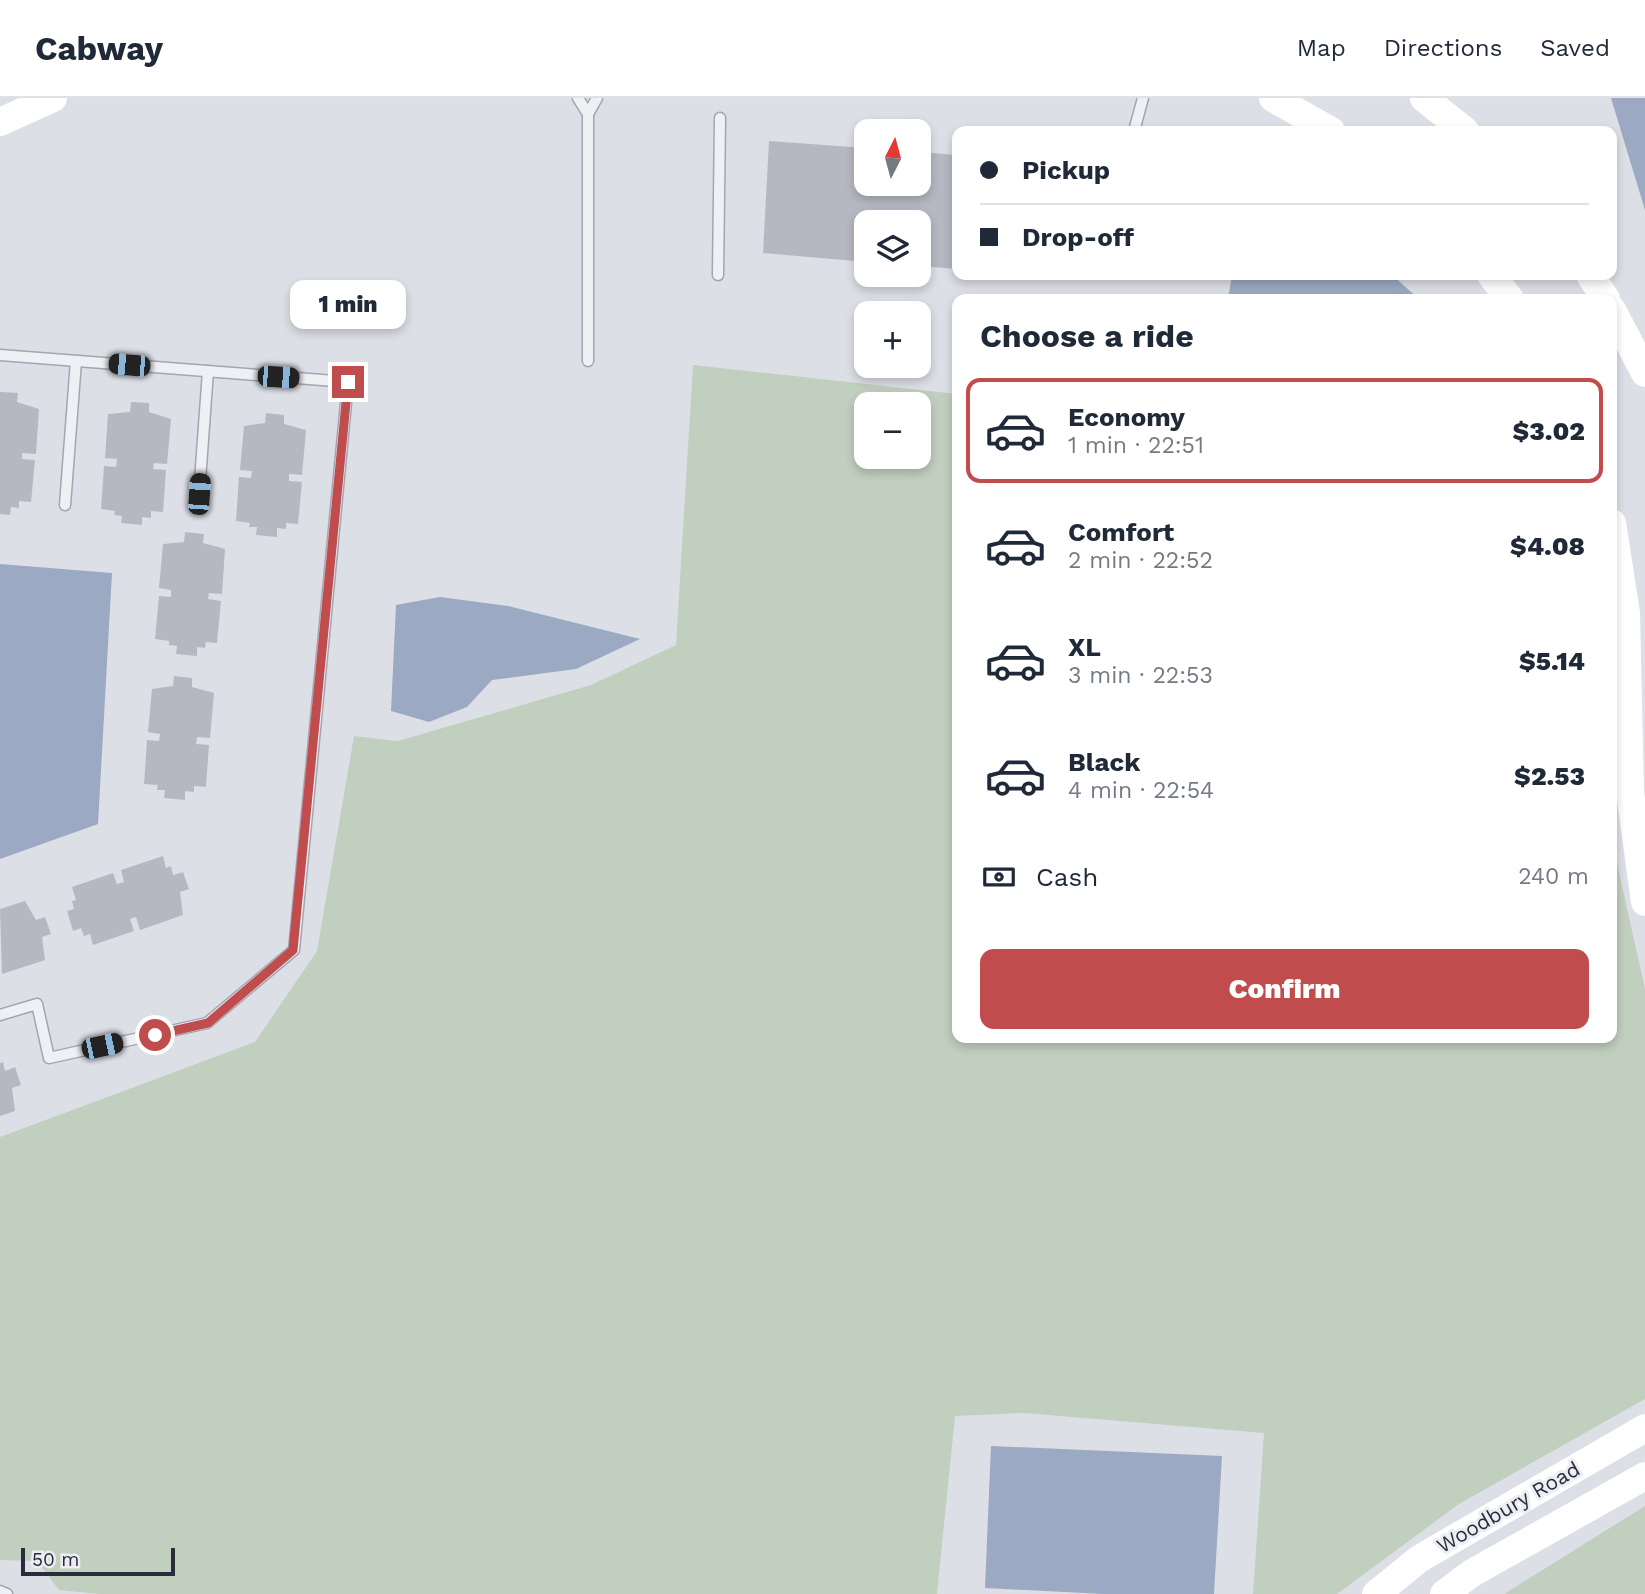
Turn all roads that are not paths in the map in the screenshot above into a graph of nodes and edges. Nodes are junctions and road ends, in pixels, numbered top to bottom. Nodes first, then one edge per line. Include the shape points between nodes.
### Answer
1 (53, 98) edge
2 (578, 98) edge
3 (597, 98) edge
4 (1143, 98) edge
5 (1273, 98) edge
6 (1424, 98) edge
7 (587, 114) junction
8 (720, 118) dead end
9 (0, 122) edge
10 (1135, 126) edge
11 (1322, 126) edge
12 (1459, 126) edge
13 (718, 275) dead end
14 (1495, 280) edge
15 (1506, 294) edge
16 (1617, 320) edge
17 (0, 355) edge
18 (76, 361) junction
19 (588, 361) dead end
20 (208, 371) junction
21 (1645, 373) edge
22 (199, 494) dead end
23 (65, 505) dead end
24 (1617, 556) edge
25 (1645, 902) edge
26 (0, 1015) edge
27 (1645, 1428) edge
28 (1645, 1476) edge
29 (0, 1591) edge
30 (7, 1594) edge
31 (1376, 1594) edge
32 (1444, 1594) edge

1 - 9 main road
2 - 7 lane
3 - 7 lane
4 - 10 lane
5 - 11 main road
6 - 12 main road
7 - 19 lane
8 - 13 lane
14 - 15 main road
16 - 21 main road
17 - 18 lane
18 - 20 lane
18 - 23 lane
20 - 22 lane
20 - 26 lane via 348,382 293,950 208,1023 49,1058 37,1004
24 - 25 main road via 1627,623 1630,792
27 - 31 main road, Woodbury Road via 1419,1559
28 - 32 main road, Woodbury Road via 1472,1573
29 - 30 lane

